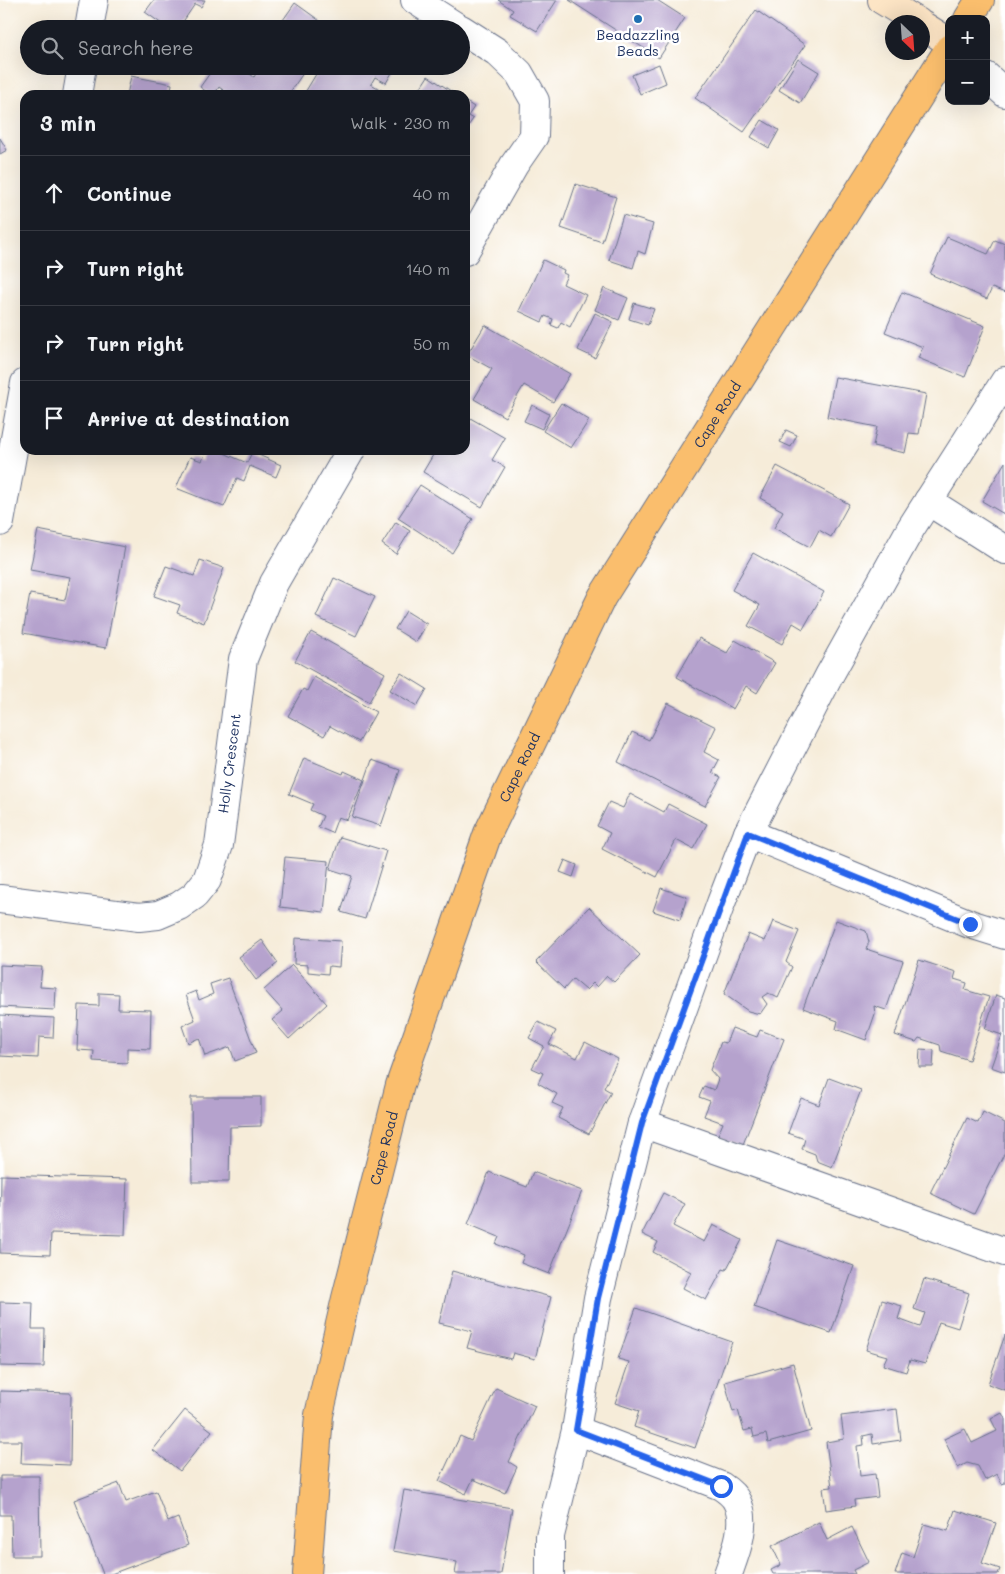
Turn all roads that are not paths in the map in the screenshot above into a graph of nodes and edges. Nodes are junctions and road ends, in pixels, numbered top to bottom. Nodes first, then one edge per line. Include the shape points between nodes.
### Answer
1 (94, 0) edge
2 (415, 0) edge
3 (882, 0) edge
4 (980, 0) edge
5 (907, 15) edge
6 (971, 15) edge
7 (91, 20) edge
8 (447, 20) edge
9 (930, 30) edge
10 (470, 35) edge
11 (945, 39) edge
12 (945, 55) edge
13 (80, 75) edge
14 (990, 80) edge
15 (78, 90) edge
16 (1005, 93) edge
17 (470, 242) edge
18 (1005, 381) edge
19 (20, 411) edge
20 (348, 455) edge
21 (928, 501) junction
22 (0, 522) edge
23 (1005, 550) edge
24 (748, 833) junction
25 (0, 899) edge
26 (1005, 935) edge
27 (642, 1123) junction
28 (1005, 1252) edge
29 (576, 1430) junction
30 (307, 1574) edge
31 (550, 1574) edge
32 (728, 1574) edge

1 - 7 street
2 - 8 street
3 - 5 street
4 - 6 main road
9 - 11 street
10 - 17 street via 497,52 519,73 535,101 534,136 514,164
12 - 30 main road, Cape Road via 602,597 488,833 400,1085 349,1288 319,1415
13 - 15 street
14 - 16 street
18 - 21 street
19 - 22 street
20 - 25 street, Holly Crescent via 274,583 243,659 219,845 207,880 195,895 179,906 158,915 139,917
21 - 23 street
21 - 24 street via 830,674
24 - 26 street via 970,924
24 - 27 street
27 - 28 street
27 - 29 street via 598,1298
29 - 31 street via 550,1536
29 - 32 street via 721,1486 732,1494 740,1512 740,1532

